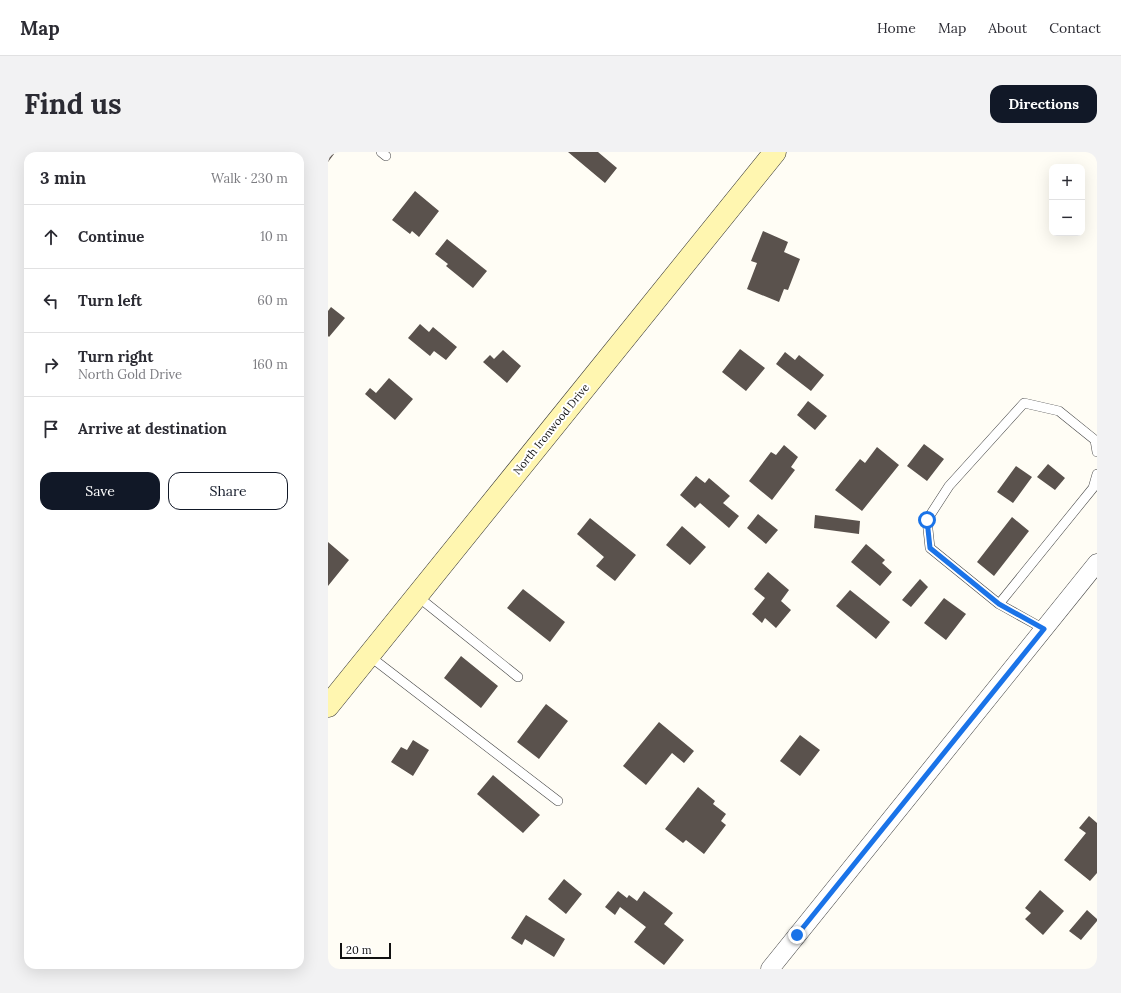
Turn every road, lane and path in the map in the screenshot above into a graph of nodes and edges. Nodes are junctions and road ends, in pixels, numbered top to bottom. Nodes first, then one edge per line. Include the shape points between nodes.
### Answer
1 (775, 152) edge
2 (1097, 452) edge
3 (1097, 474) edge
4 (1097, 563) edge
5 (417, 596) junction
6 (999, 604) junction
7 (1044, 629) junction
8 (368, 655) junction
9 (518, 677) dead end
10 (328, 706) edge
11 (558, 801) dead end
12 (770, 969) edge

1 - 5 main road, North Ironwood Drive
2 - 6 lane via 1095,440 1059,411 1024,403 949,486 927,520 930,548
3 - 6 lane via 1093,488
4 - 7 street
5 - 8 main road, North Ironwood Drive
5 - 9 lane
6 - 7 lane
7 - 12 street
8 - 10 main road, North Ironwood Drive
8 - 11 lane

